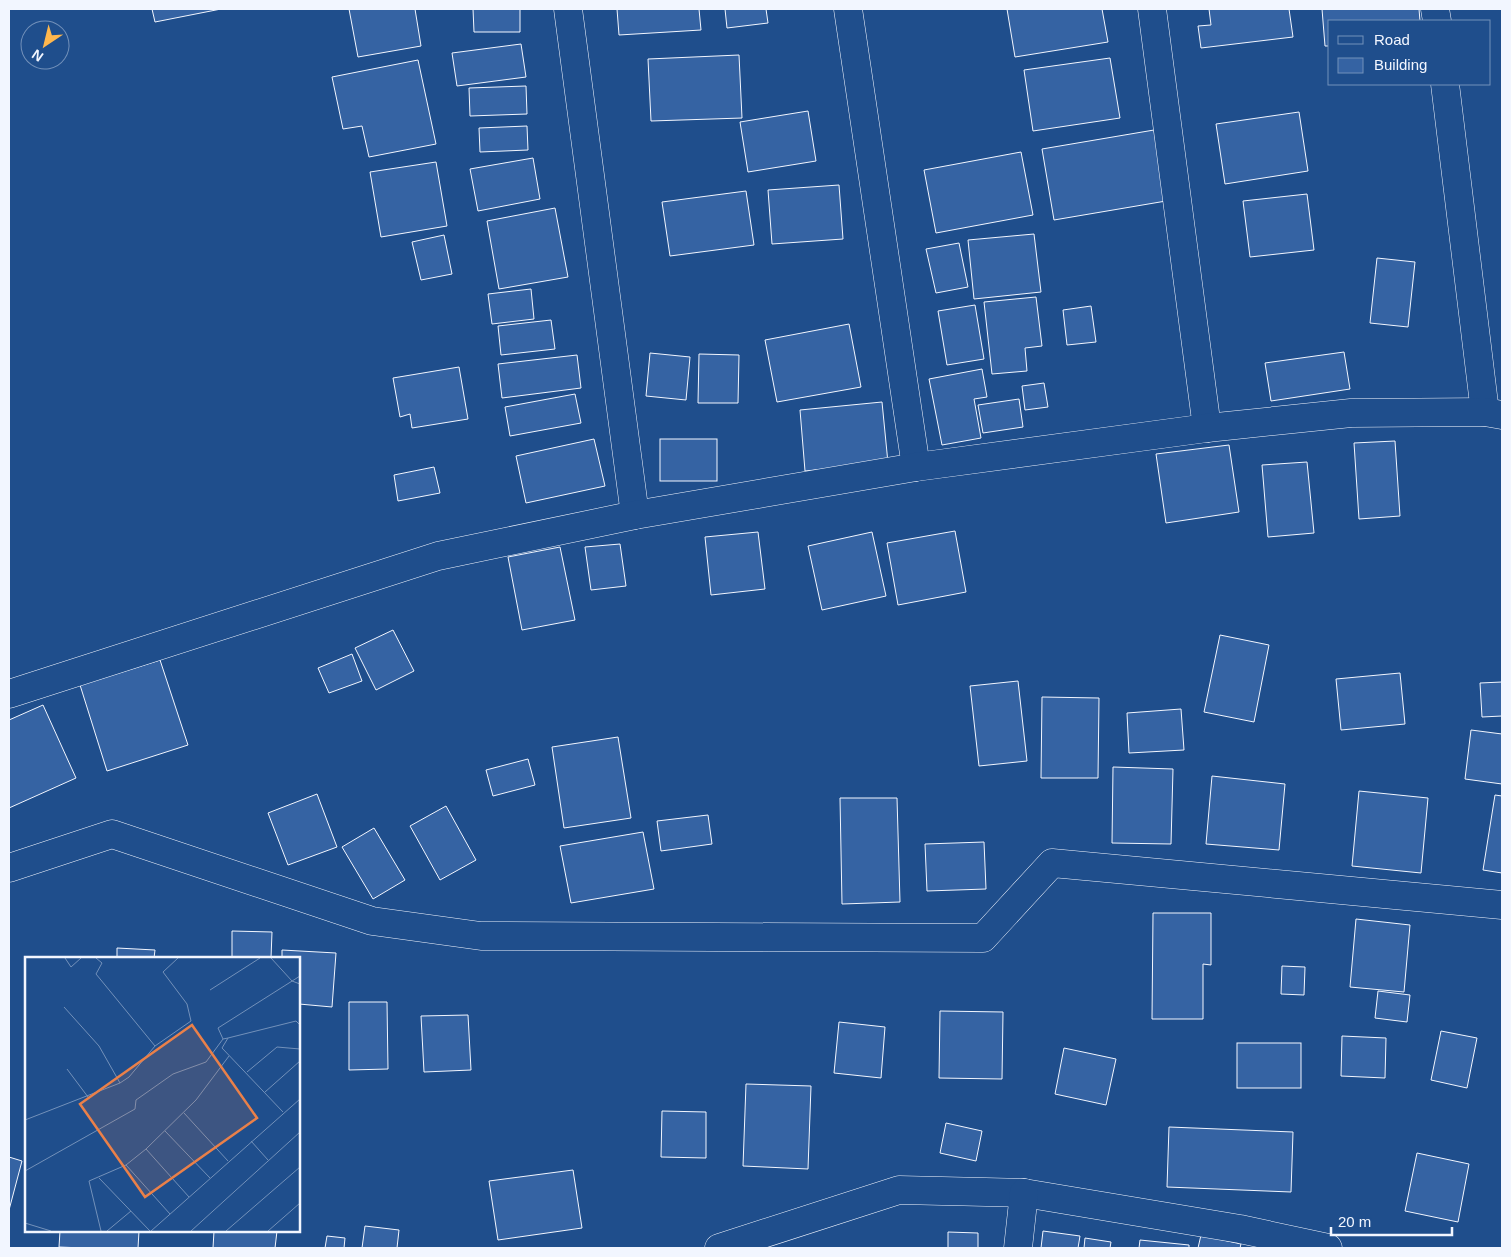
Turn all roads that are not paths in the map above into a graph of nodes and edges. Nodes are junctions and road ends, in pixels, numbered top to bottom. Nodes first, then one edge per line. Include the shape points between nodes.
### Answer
1 (568, 9) edge
2 (848, 9) edge
3 (1152, 9) edge
4 (1445, 85) edge
5 (1494, 414) edge
6 (1207, 428) junction
7 (916, 467) junction
8 (635, 515) junction
9 (9, 694) edge
10 (9, 868) edge
11 (1502, 905) edge
12 (1024, 1193) junction
13 (719, 1248) edge
14 (1018, 1248) edge
15 (1328, 1248) edge

1 - 8 street
2 - 7 street
3 - 6 street
4 - 5 street
5 - 6 street via 1350,413
6 - 7 street
7 - 8 street
8 - 9 street via 438,556
10 - 11 street via 112,834 372,921 481,936 983,938 1052,863
12 - 13 street via 899,1190
12 - 14 street
12 - 15 street via 1240,1229

